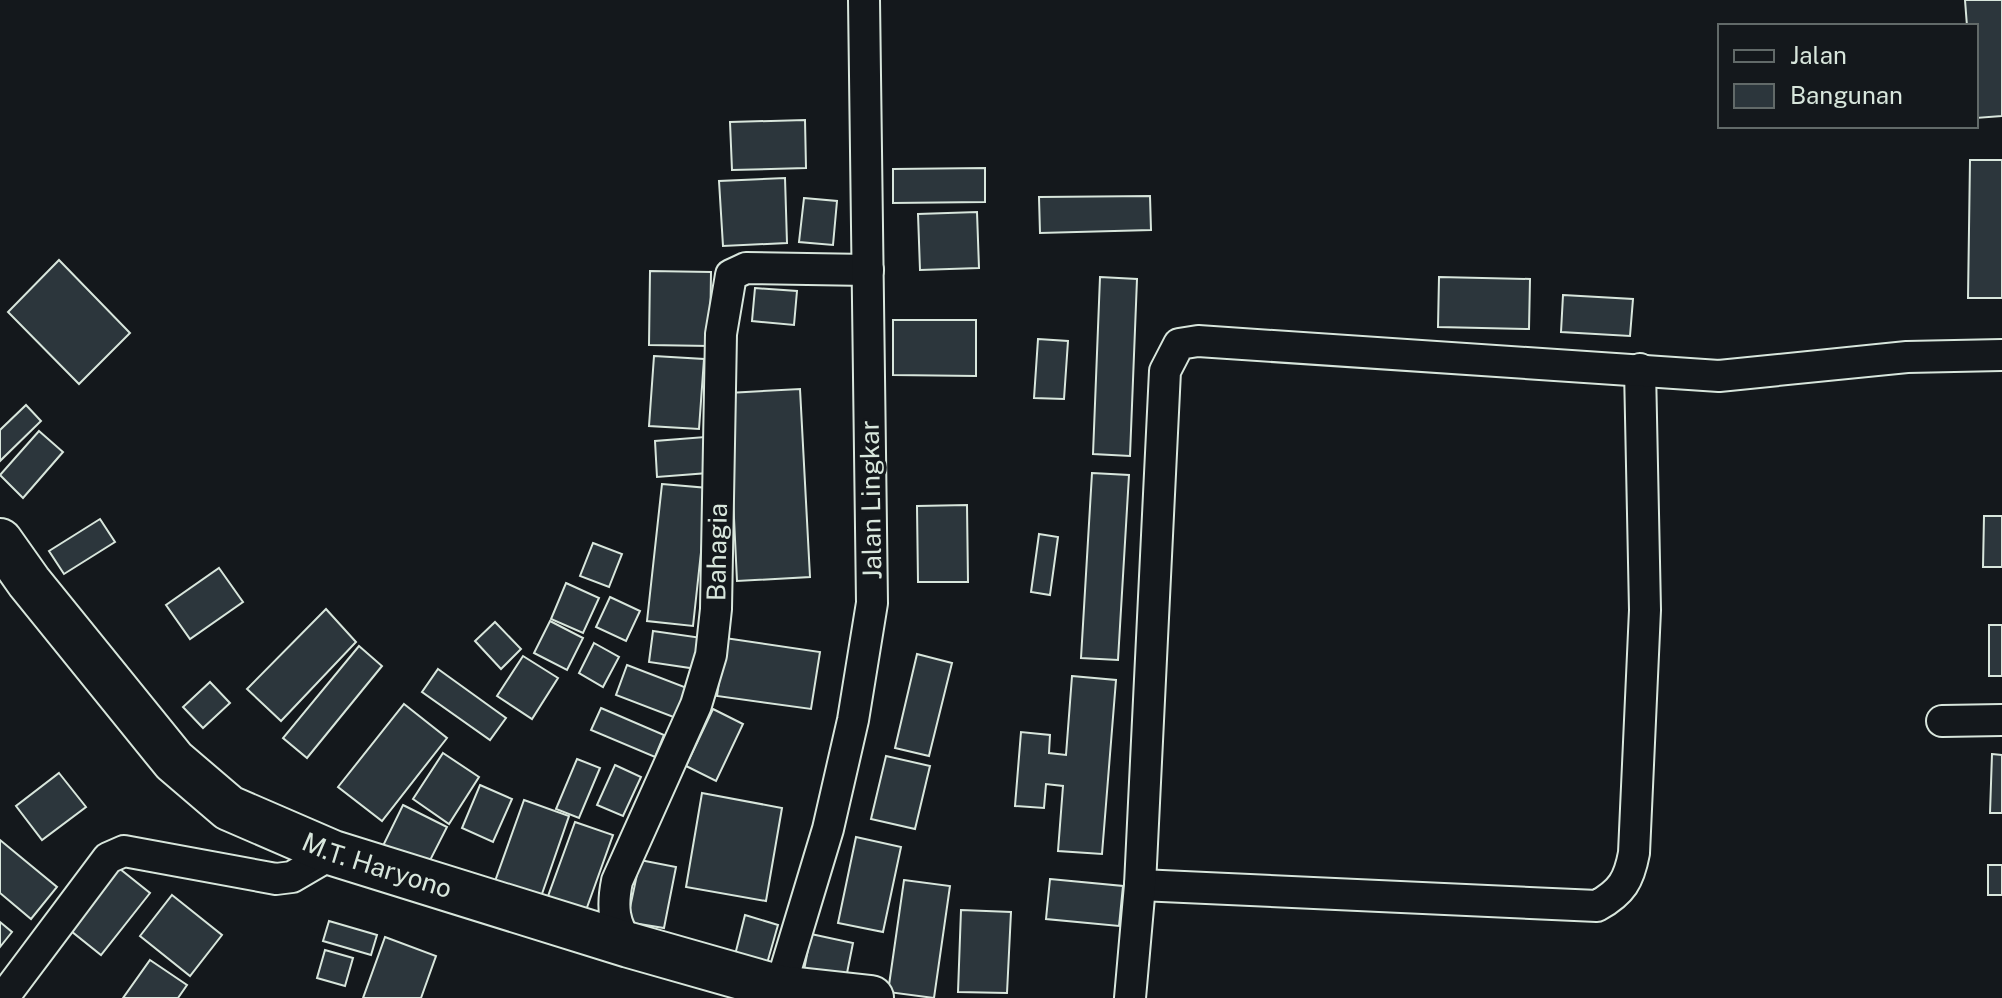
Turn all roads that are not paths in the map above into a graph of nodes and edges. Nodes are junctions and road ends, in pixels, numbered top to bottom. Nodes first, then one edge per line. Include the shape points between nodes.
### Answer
1 (864, 0) edge
2 (868, 270) junction
3 (2002, 355) edge
4 (1640, 369) junction
5 (0, 541) edge
6 (2002, 720) edge
7 (1942, 721) dead end
8 (333, 853) junction
9 (1140, 885) junction
10 (629, 945) junction
11 (780, 993) edge
12 (3, 998) edge
13 (871, 998) edge
14 (1130, 998) edge

1 - 2 street, Jalan Lingkar
2 - 10 street, Bahagia via 746,268 731,275 721,334 714,637 696,705 617,881 615,921
2 - 11 street, Jalan Lingkar via 872,603 828,829
3 - 4 street via 1907,357 1719,376
4 - 9 street via 1198,341 1179,344 1165,371
4 - 9 street via 1645,610 1634,853 1629,880 1615,897 1597,906
5 - 8 highway, M.T. Haryono via 174,761 199,785 229,808
6 - 7 street
8 - 10 highway, M.T. Haryono
8 - 12 street via 292,877 276,879 116,853
9 - 14 street
10 - 11 highway, M.T. Haryono
11 - 13 highway, M.T. Haryono

